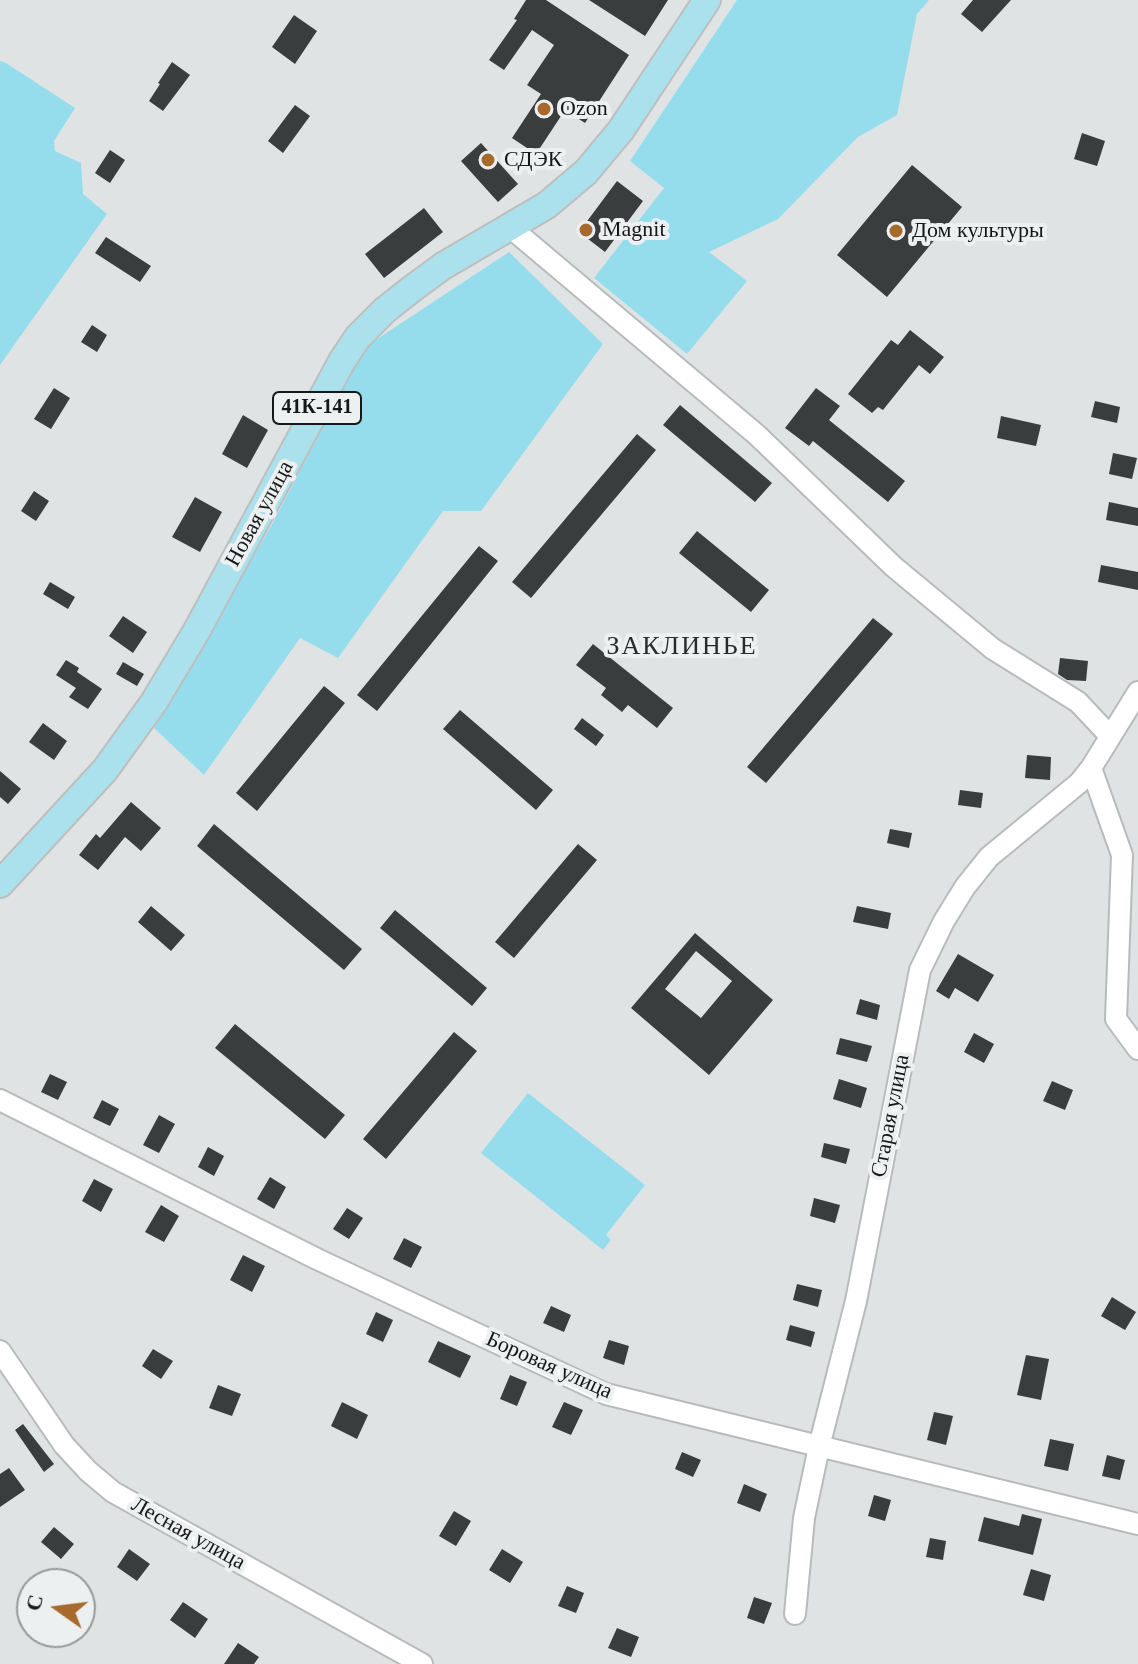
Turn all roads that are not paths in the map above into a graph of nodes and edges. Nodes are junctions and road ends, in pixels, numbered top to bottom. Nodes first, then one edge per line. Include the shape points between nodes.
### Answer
1 (707, 0) edge
2 (511, 228) junction
3 (1138, 692) edge
4 (1110, 736) junction
5 (1091, 768) junction
6 (0, 884) edge
7 (1138, 1049) edge
8 (0, 1100) edge
9 (0, 1351) edge
10 (819, 1447) junction
11 (1138, 1524) edge
12 (795, 1614) dead end
13 (422, 1664) edge

1 - 2 main road, Новая улица / 41К-141 via 621,130 586,172
2 - 4 street via 757,435 894,567 993,649 1078,702
2 - 6 main road, Новая улица / 41К-141 via 443,266 358,337 154,702 105,770
3 - 4 street, Старая улица
4 - 5 street, Старая улица
5 - 7 street via 1122,855 1116,1019
5 - 10 street, Старая улица via 989,857 944,921 920,970 856,1301
8 - 10 street, Боровая улица via 317,1259 606,1394
9 - 13 street, Лесная улица via 64,1445 113,1492
10 - 11 street, Боровая улица
10 - 12 street, Старая улица via 804,1518

